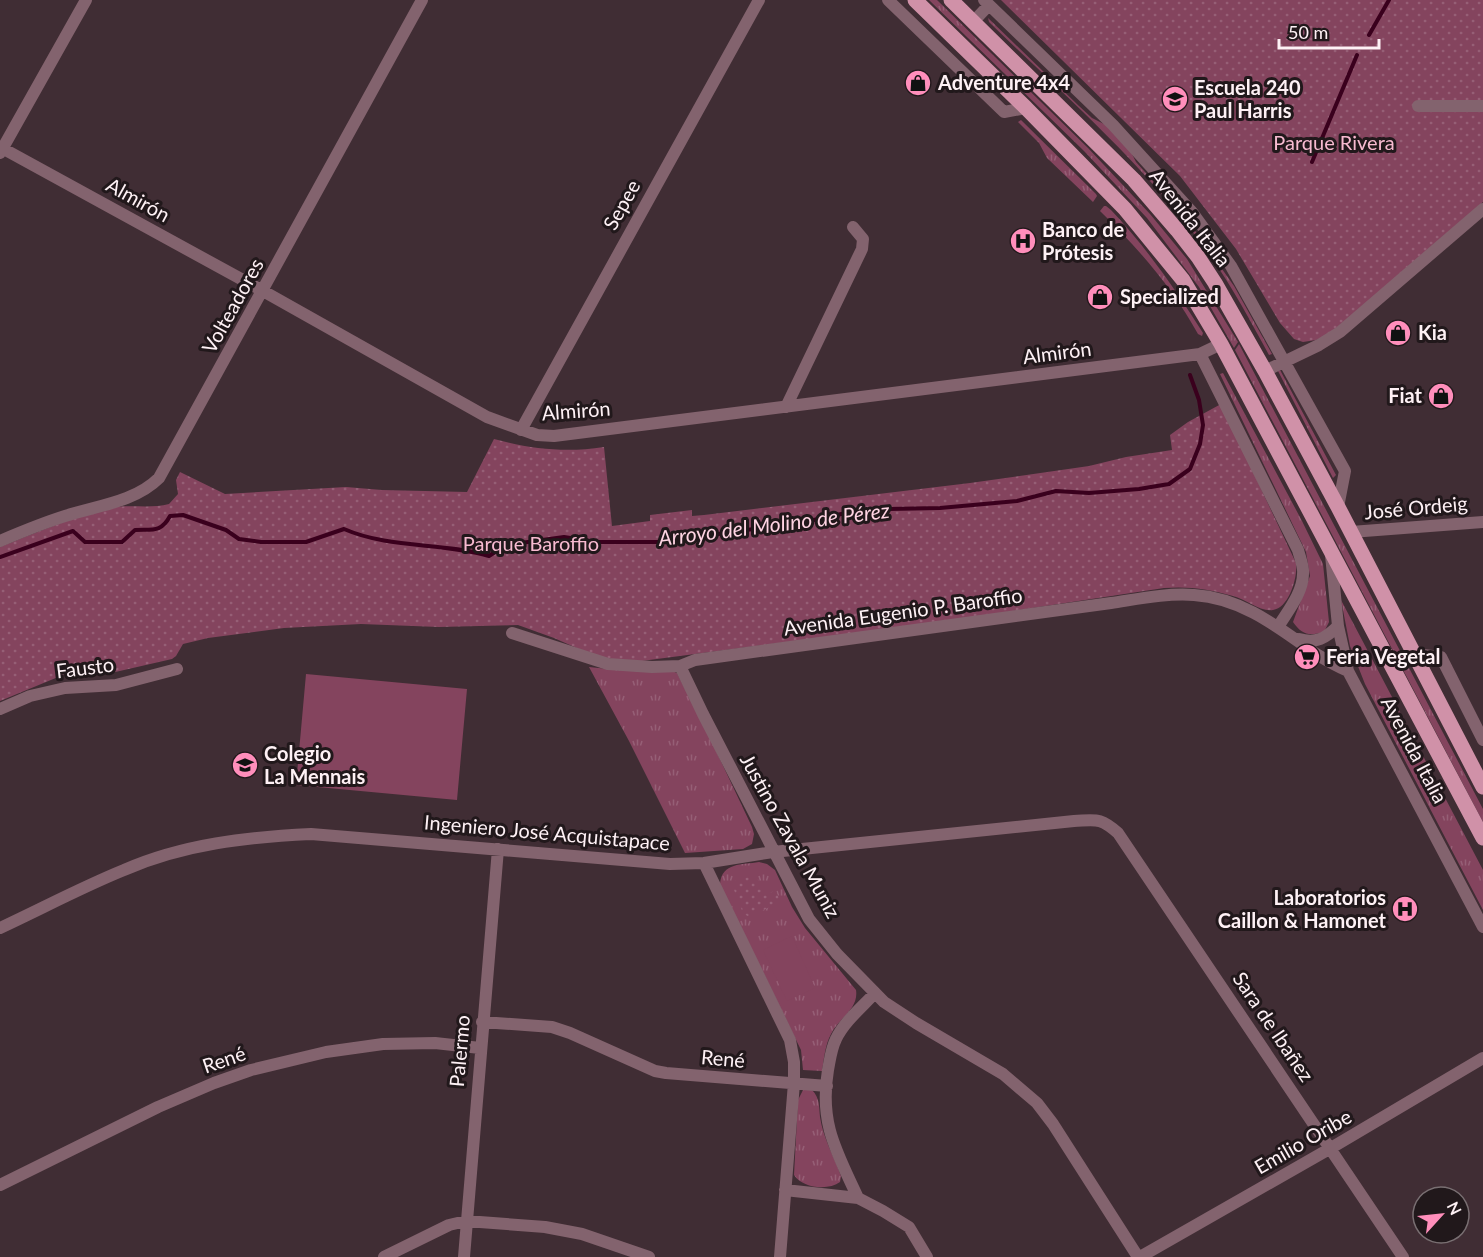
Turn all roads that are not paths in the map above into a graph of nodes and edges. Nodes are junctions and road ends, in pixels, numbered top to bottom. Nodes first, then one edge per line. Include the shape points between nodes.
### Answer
1 (86, 0) edge
2 (422, 0) edge
3 (759, 0) edge
4 (888, 0) edge
5 (915, 0) edge
6 (951, 0) edge
7 (987, 2) edge
8 (974, 22) junction
9 (1419, 106) dead end
10 (1483, 106) edge
11 (1026, 108) junction
12 (1, 150) edge
13 (1483, 209) edge
14 (853, 226) dead end
15 (263, 291) junction
16 (1221, 344) junction
17 (1200, 354) junction
18 (1285, 362) junction
19 (1266, 371) junction
20 (786, 406) junction
21 (520, 430) junction
22 (1338, 507) junction
23 (1483, 522) edge
24 (1351, 532) junction
25 (0, 541) edge
26 (1331, 549) junction
27 (1338, 626) junction
28 (1278, 627) junction
29 (512, 633) dead end
30 (1295, 637) junction
31 (1414, 654) junction
32 (680, 666) junction
33 (177, 669) dead end
34 (1348, 671) junction
35 (0, 709) edge
36 (1483, 740) edge
37 (1483, 787) edge
38 (1106, 822) joint
39 (1483, 838) edge
40 (498, 849) junction
41 (773, 852) junction
42 (704, 863) junction
43 (1483, 927) edge
44 (0, 928) edge
45 (875, 993) junction
46 (482, 1023) junction
47 (480, 1048) junction
48 (1483, 1059) edge
49 (794, 1083) junction
50 (827, 1086) junction
51 (1331, 1148) junction
52 (0, 1185) edge
53 (785, 1190) junction
54 (858, 1198) junction
55 (466, 1221) junction
56 (384, 1257) edge
57 (464, 1257) edge
58 (650, 1257) edge
59 (780, 1257) edge
60 (927, 1257) edge
61 (1139, 1257) edge
62 (1403, 1257) edge

1 - 12 street
2 - 15 street, Volteadores
3 - 21 street, Sepee
4 - 11 street via 1004,112
5 - 11 main road, Avenida Italia
6 - 8 main road, Avenida Italia
7 - 8 street
7 - 18 street, Avenida Italia via 1113,125 1192,212 1231,266
8 - 19 main road, Avenida Italia via 1096,141 1178,230 1215,283
9 - 10 street
11 - 16 main road, Avenida Italia via 1110,192 1161,250
12 - 15 street, Almirón
13 - 18 street via 1340,332
14 - 20 street via 863,239 862,249
15 - 21 street, Almirón via 488,417
15 - 25 street, Volteadores via 165,470 152,485 134,495
16 - 17 street, Almirón
16 - 26 main road, Avenida Italia
17 - 20 street, Almirón
17 - 28 street via 1298,550 1304,573 1302,581
18 - 19 street
18 - 22 street, Avenida Italia via 1345,471
19 - 22 main road, Avenida Italia
20 - 21 street, Almirón via 554,436
22 - 24 main road, Avenida Italia
23 - 24 street, José Ordeig
24 - 31 main road, Avenida Italia
26 - 27 street, Avenida Italia
26 - 39 main road, Avenida Italia
27 - 30 street, Avenida Eugenio P. Baroffio via 1316,641
27 - 34 street, Avenida Italia
28 - 30 street, Avenida Eugenio P. Baroffio
28 - 32 street, Avenida Eugenio P. Baroffio via 1233,603 1204,596 1172,595 695,660
29 - 32 street, Avenida Eugenio P. Baroffio via 608,664
30 - 34 street, Avenida Eugenio P. Baroffio
31 - 36 street via 1441,657
31 - 37 main road, Avenida Italia
32 - 41 street, Justino Zavala Muniz
33 - 35 street, Fausto via 116,685 30,696
34 - 43 street, Avenida Italia
38 - 41 street, Ingeniero José Acquistapace via 1074,821
38 - 51 street, Sara de Ibañez via 1118,833
40 - 42 street, Ingeniero José Acquistapace via 670,864
40 - 44 street, Ingeniero José Acquistapace via 311,834 252,837 185,850 125,869
40 - 46 street, Palermo
41 - 42 street, Ingeniero José Acquistapace
41 - 45 street, Justino Zavala Muniz via 809,919
42 - 49 street via 790,1040
45 - 50 street via 836,1039
45 - 61 street, Justino Zavala Muniz via 916,1023 1003,1074 1037,1103
46 - 47 street, Palermo
46 - 49 street, René via 552,1028 655,1071
47 - 52 street, René via 435,1043 375,1045 251,1070 159,1107
47 - 55 street, Palermo
48 - 51 street, Emilio Oribe
49 - 50 street, René
49 - 53 street
50 - 54 street via 829,1130
51 - 61 street, Emilio Oribe
51 - 62 street, Sara de Ibañez
53 - 54 street
53 - 59 street
54 - 60 street via 909,1227
55 - 56 street via 449,1225
55 - 57 street, Palermo
55 - 58 street via 582,1234

